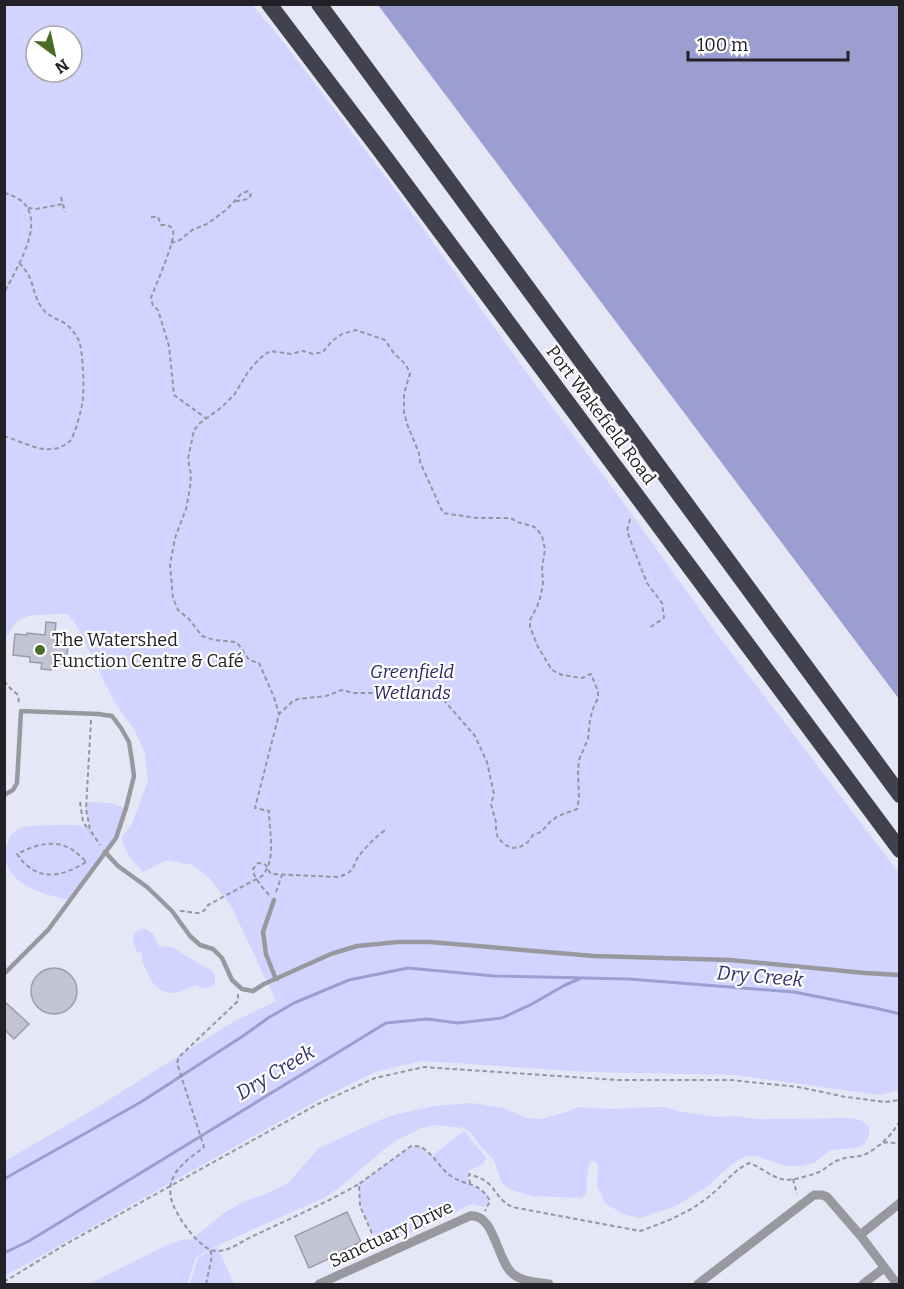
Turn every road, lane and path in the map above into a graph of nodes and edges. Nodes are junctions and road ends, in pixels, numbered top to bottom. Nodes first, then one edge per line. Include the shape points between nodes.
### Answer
1 (269, 4) edge
2 (319, 4) edge
3 (4, 193) edge
4 (61, 197) dead end
5 (233, 202) junction
6 (63, 204) junction
7 (28, 208) junction
8 (64, 212) dead end
9 (151, 217) dead end
10 (171, 243) junction
11 (20, 264) junction
12 (4, 293) edge
13 (207, 418) junction
14 (4, 436) edge
15 (630, 519) dead end
16 (649, 628) dead end
17 (4, 681) edge
18 (21, 711) junction
19 (92, 714) junction
20 (279, 714) junction
21 (4, 795) edge
22 (900, 795) edge
23 (80, 802) dead end
24 (386, 830) dead end
25 (94, 837) junction
26 (900, 850) edge
27 (105, 852) junction
28 (86, 862) junction
29 (268, 867) junction
30 (91, 871) junction
31 (282, 875) junction
32 (255, 879) junction
33 (274, 900) junction
34 (171, 911) junction
35 (4, 974) edge
36 (900, 975) edge
37 (277, 979) junction
38 (232, 980) junction
39 (900, 1100) edge
40 (900, 1121) edge
41 (883, 1143) junction
42 (900, 1145) edge
43 (793, 1179) junction
44 (359, 1184) junction
45 (470, 1184) junction
46 (171, 1186) junction
47 (797, 1194) dead end
48 (900, 1203) edge
49 (482, 1219) junction
50 (860, 1235) junction
51 (210, 1250) junction
52 (382, 1256) junction
53 (884, 1268) junction
54 (4, 1282) edge
55 (533, 1283) edge
56 (206, 1284) edge
57 (319, 1284) edge
58 (549, 1284) edge
59 (698, 1284) edge
60 (863, 1284) edge
61 (897, 1284) edge

1 - 26 highway, Port Wakefield Road
2 - 22 highway, Port Wakefield Road
3 - 7 path via 21,199
4 - 6 path
5 - 5 path via 248,191 251,195 248,199
5 - 10 path via 203,226
6 - 7 path
6 - 8 path
7 - 11 path via 31,235
9 - 10 path via 158,217 161,225 172,228
10 - 13 path via 151,298 169,346 174,395
11 - 12 path
11 - 14 path via 27,270 43,310 64,322 80,343 83,399 70,441 58,448 29,446
13 - 20 path via 194,430 188,459 190,488 170,565 173,598 178,610 202,636 235,642 249,660 259,663
13 - 20 path via 234,395 259,358 270,351 323,352 342,334 356,330 385,340 410,373 403,402 407,424 443,513 511,518 536,528 546,549 541,595 530,627 552,670 582,678 591,674 598,691 579,760 577,809 558,816 528,842 513,848 498,838 487,762 475,736 436,691 425,689 404,699 342,690 298,699
15 - 16 path via 627,531 634,550 647,583 663,608 664,618
17 - 18 path via 18,695
18 - 19 lane
18 - 21 lane via 16,783
19 - 25 path via 86,809
19 - 27 lane via 112,716 121,728 129,742 134,776 116,838
20 - 29 path via 255,808 269,811 272,849
23 - 25 path via 83,822
24 - 31 path via 359,855 348,874
25 - 27 path
27 - 30 lane
27 - 34 lane
28 - 28 path via 72,849 57,844 41,844 17,854 28,866 52,875 66,873
28 - 30 path
29 - 31 path via 271,874
29 - 32 path
29 - 32 path via 264,863 255,865
30 - 35 lane via 48,930
31 - 33 path
32 - 33 path
32 - 34 path via 214,901 201,914
33 - 37 lane via 263,932 266,954
34 - 38 lane via 190,936 222,957
36 - 37 lane via 730,960 594,956 398,942 357,946
37 - 38 lane via 253,991 242,989
38 - 46 path via 238,1001 178,1058 204,1147 184,1164
39 - 46 path via 885,1102 731,1080 619,1080 424,1067 375,1078 318,1104
40 - 41 path
41 - 42 path
41 - 43 path via 866,1154 837,1160 820,1172
43 - 45 path via 774,1176 748,1163 692,1209 640,1231 512,1207 484,1180 469,1174
43 - 47 path
44 - 45 path via 416,1146 432,1156 451,1177
44 - 51 path via 230,1248
44 - 52 path via 360,1206
45 - 49 path via 486,1192 490,1201
46 - 51 path via 174,1206 184,1224
46 - 54 path
48 - 50 street
49 - 52 street, Sanctuary Drive via 470,1216
49 - 55 street, Sanctuary Drive via 510,1273
50 - 53 street
50 - 59 street via 827,1197 814,1195
51 - 56 path
52 - 57 street, Sanctuary Drive
53 - 60 street
53 - 61 street
55 - 58 street, Sanctuary Drive

